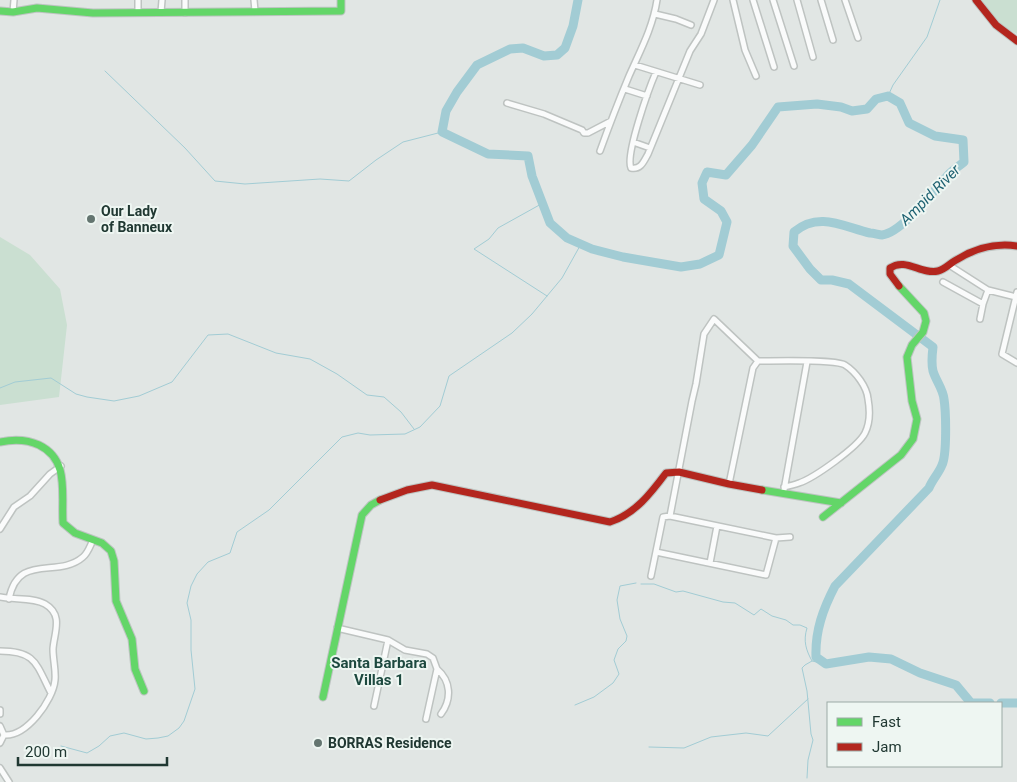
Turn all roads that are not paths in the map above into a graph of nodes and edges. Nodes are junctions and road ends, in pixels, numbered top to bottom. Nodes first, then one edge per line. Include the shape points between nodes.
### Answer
1 (14, 0) edge
2 (38, 0) edge
3 (138, 0) edge
4 (162, 0) edge
5 (185, 0) edge
6 (254, 0) edge
7 (342, 0) edge
8 (657, 0) edge
9 (714, 0) edge
10 (733, 0) edge
11 (753, 0) edge
12 (773, 0) edge
13 (797, 0) edge
14 (821, 0) edge
15 (845, 0) edge
16 (976, 0) edge
17 (38, 8) junction
18 (0, 11) edge
19 (255, 11) junction
20 (13, 12) junction
21 (138, 12) junction
22 (161, 12) junction
23 (185, 13) junction
24 (655, 14) junction
25 (691, 25) dead end
26 (858, 38) dead end
27 (833, 40) dead end
28 (1017, 40) edge
29 (813, 57) dead end
30 (635, 65) junction
31 (794, 66) dead end
32 (774, 67) dead end
33 (656, 72) junction
34 (756, 76) dead end
35 (678, 79) junction
36 (700, 85) dead end
37 (625, 89) junction
38 (646, 96) junction
39 (507, 104) dead end
40 (612, 120) junction
41 (633, 142) junction
42 (650, 148) junction
43 (600, 151) dead end
44 (1017, 246) edge
45 (949, 265) junction
46 (943, 282) dead end
47 (988, 290) junction
48 (1016, 294) edge
49 (983, 304) junction
50 (980, 319) dead end
51 (758, 360) junction
52 (807, 362) junction
53 (1017, 363) edge
54 (0, 442) edge
55 (61, 466) junction
56 (679, 472) junction
57 (729, 484) junction
58 (784, 490) junction
59 (841, 502) junction
60 (670, 516) junction
61 (823, 517) dead end
62 (717, 526) junction
63 (0, 529) edge
64 (790, 537) dead end
65 (776, 538) junction
66 (93, 540) junction
67 (656, 552) junction
68 (710, 563) junction
69 (651, 576) dead end
70 (0, 597) edge
71 (9, 599) junction
72 (338, 628) junction
73 (388, 640) junction
74 (0, 651) edge
75 (438, 669) junction
76 (144, 691) dead end
77 (51, 693) junction
78 (322, 697) dead end
79 (374, 706) dead end
80 (441, 714) dead end
81 (426, 719) dead end
82 (0, 726) edge
83 (4, 735) junction
84 (0, 743) edge
85 (0, 768) edge
86 (9, 782) edge

1 - 20 street
2 - 17 street
3 - 21 street
4 - 22 street
5 - 23 street
6 - 19 street
7 - 19 street via 341,11
8 - 24 street
9 - 35 street
10 - 34 street
11 - 32 street
12 - 31 street
13 - 29 street
14 - 27 street
15 - 26 street
16 - 28 street via 996,25
17 - 20 street
17 - 21 street via 93,14
18 - 20 street
19 - 23 street
21 - 22 street
22 - 23 street
24 - 25 street
24 - 30 street
30 - 33 street
30 - 37 street
33 - 35 street
33 - 38 street
35 - 36 street
35 - 42 street
37 - 38 street
37 - 40 street
38 - 41 street
39 - 40 street via 562,120 584,133
40 - 43 street
41 - 42 street
41 - 42 street via 631,168 636,169 643,163
44 - 45 street via 990,247 956,259
45 - 47 street
45 - 59 street via 928,271 901,263 890,268 890,274 924,313 926,321 907,357 917,419 913,439 901,455
46 - 49 street
47 - 48 street
47 - 49 street
48 - 53 street via 1002,354
49 - 50 street
51 - 52 street
51 - 56 street via 714,319 704,334
51 - 57 street via 753,368
52 - 58 street
52 - 58 street via 845,365 867,391 870,409 860,440 827,467
54 - 55 street via 17,439 42,446 57,458
55 - 63 street via 14,507
55 - 66 street via 63,523 76,535
56 - 57 street
56 - 60 street
56 - 72 street via 666,473 648,497 622,518 610,522 432,485 378,501 366,508 362,516
57 - 58 street
58 - 59 street
59 - 61 street
60 - 62 street
60 - 67 street via 663,517
62 - 65 street
62 - 68 street
64 - 65 street
65 - 68 street via 766,575
66 - 71 street via 86,555 76,562 25,572 11,586
66 - 76 street via 112,552 116,603 132,639 133,664
67 - 68 street
67 - 69 street
70 - 71 street
71 - 77 street via 38,601 46,604 56,616 53,648 55,682
72 - 73 street
72 - 78 street
73 - 75 street via 405,650 427,654
73 - 79 street
74 - 77 street via 28,656 36,664
75 - 80 street via 449,684 446,706
75 - 81 street
77 - 83 street via 34,720 14,734
82 - 83 street
83 - 84 street
85 - 86 street

